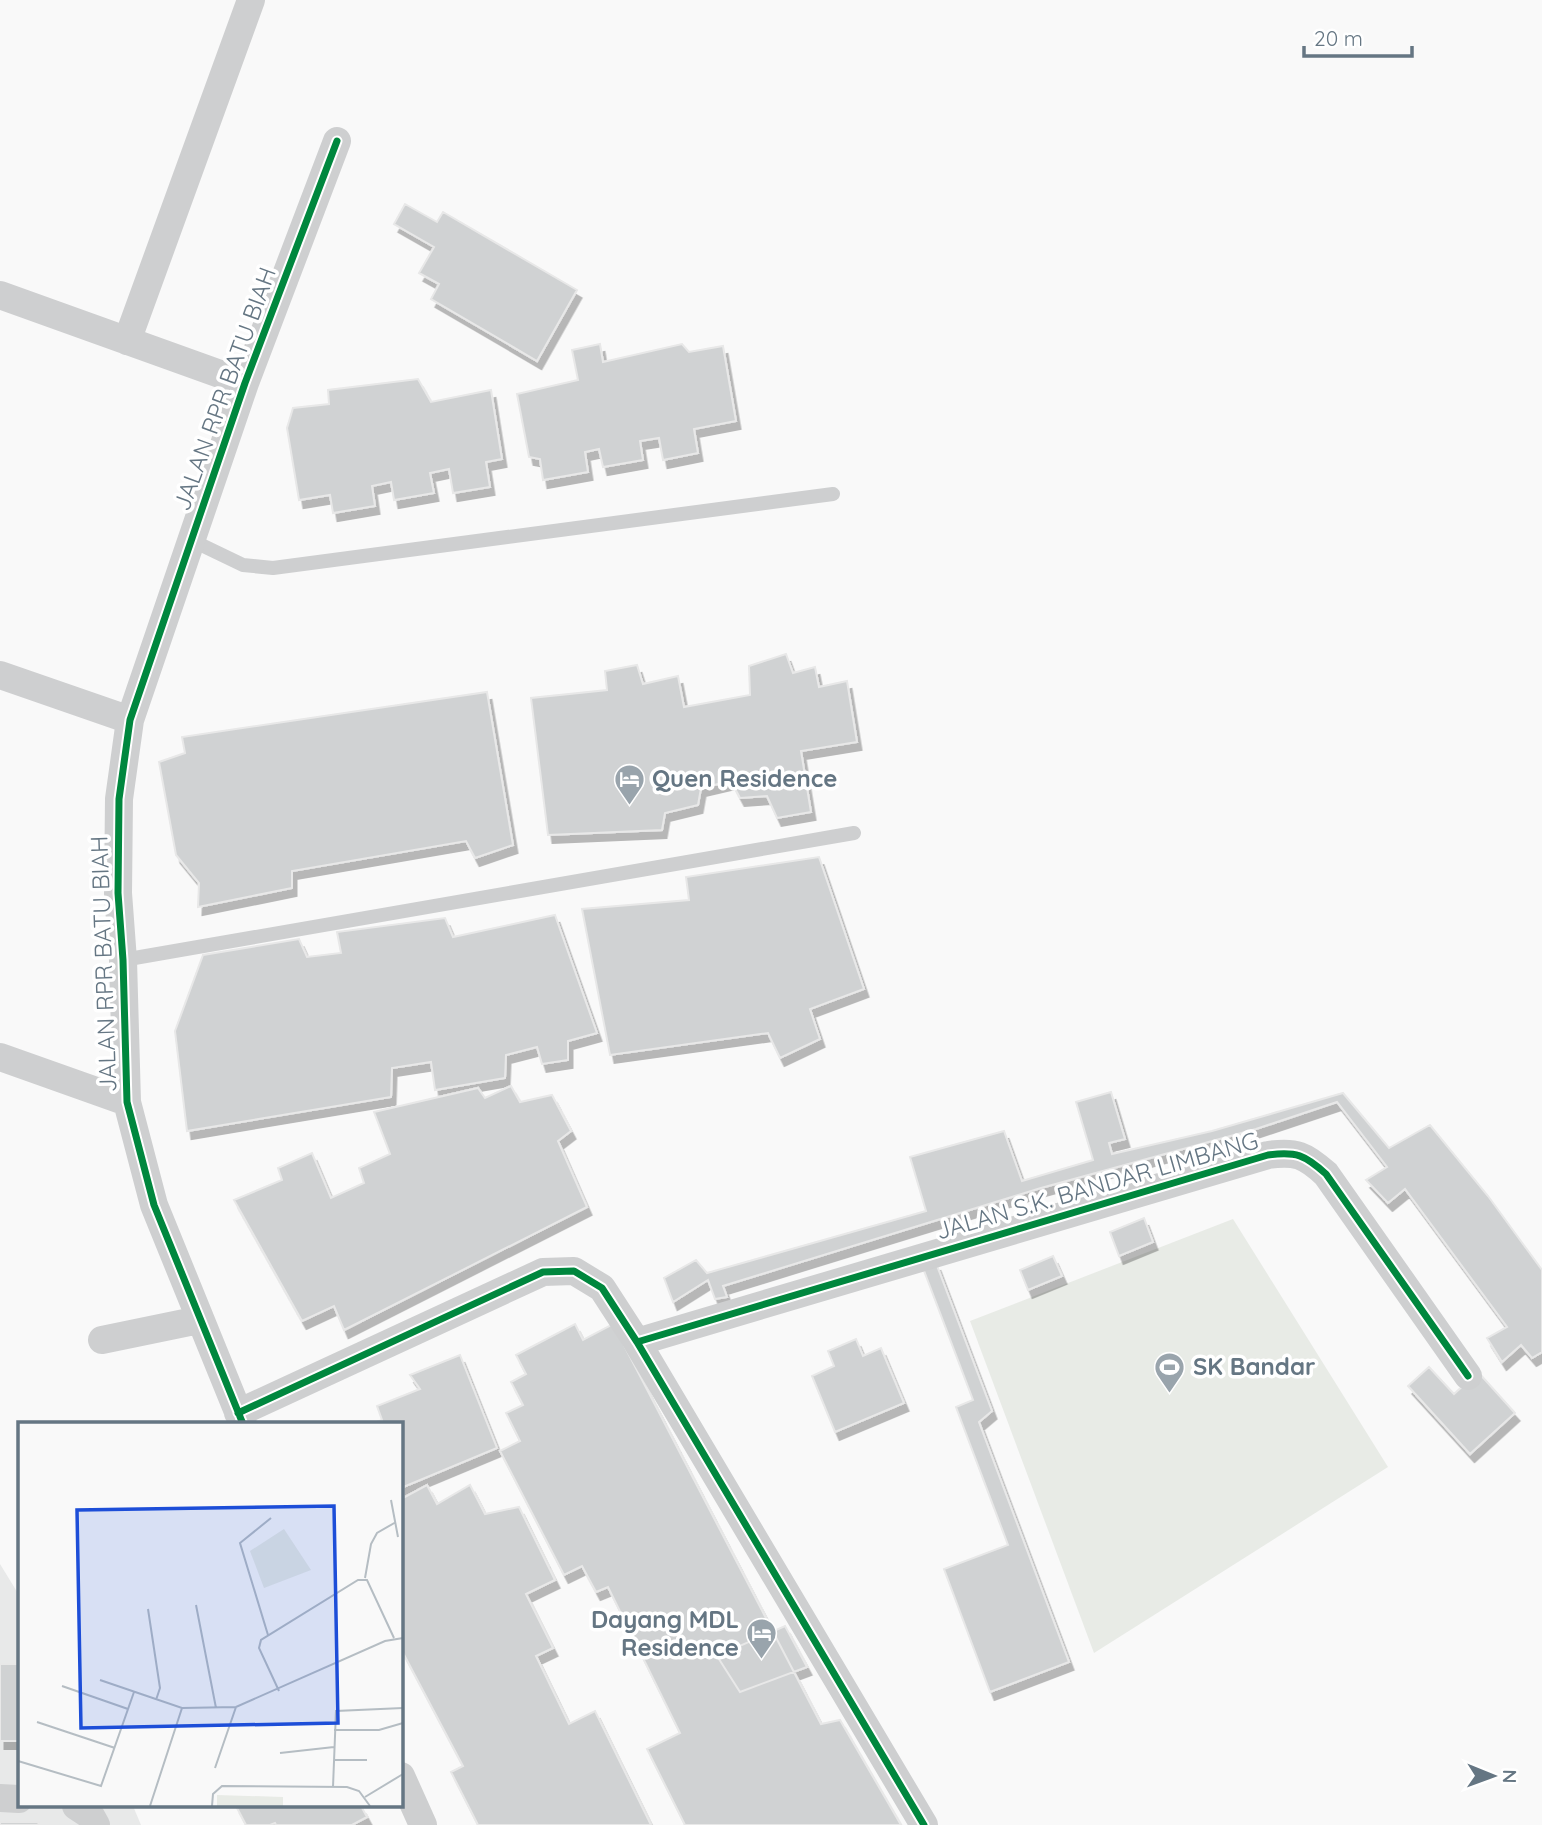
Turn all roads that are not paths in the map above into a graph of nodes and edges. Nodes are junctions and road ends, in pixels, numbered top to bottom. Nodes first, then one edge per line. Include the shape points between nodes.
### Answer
1 (251, 0) edge
2 (337, 141) dead end
3 (0, 295) edge
4 (127, 341) junction
5 (245, 383) junction
6 (833, 494) dead end
7 (191, 540) junction
8 (0, 675) edge
9 (130, 720) junction
10 (854, 833) dead end
11 (123, 960) junction
12 (0, 1057) edge
13 (127, 1102) junction
14 (199, 1320) junction
15 (102, 1340) dead end
16 (637, 1342) junction
17 (1468, 1376) dead end
18 (240, 1419) edge
19 (402, 1778) edge
20 (0, 1798) edge
21 (18, 1799) edge
22 (79, 1808) edge
23 (96, 1825) edge
24 (423, 1825) edge
25 (924, 1825) edge

1 - 4 street
2 - 5 street, JALAN RPR BATU BIAH
3 - 4 street
4 - 5 street
5 - 7 street, JALAN RPR BATU BIAH
6 - 7 lane via 273,568 243,565
7 - 9 street, JALAN RPR BATU BIAH
8 - 9 street
9 - 11 street, JALAN RPR BATU BIAH via 119,799
10 - 11 lane
11 - 13 street, JALAN RPR BATU BIAH
12 - 13 street
13 - 14 street, JALAN RPR BATU BIAH via 154,1205
14 - 15 street
14 - 18 street, JALAN RPR BATU BIAH
16 - 17 street, JALAN S.K. BANDAR LIMBANG via 1268,1154 1290,1152 1310,1160 1326,1174
16 - 18 street via 602,1288 574,1271 543,1272
16 - 25 street
19 - 24 street
20 - 21 street
22 - 23 street

